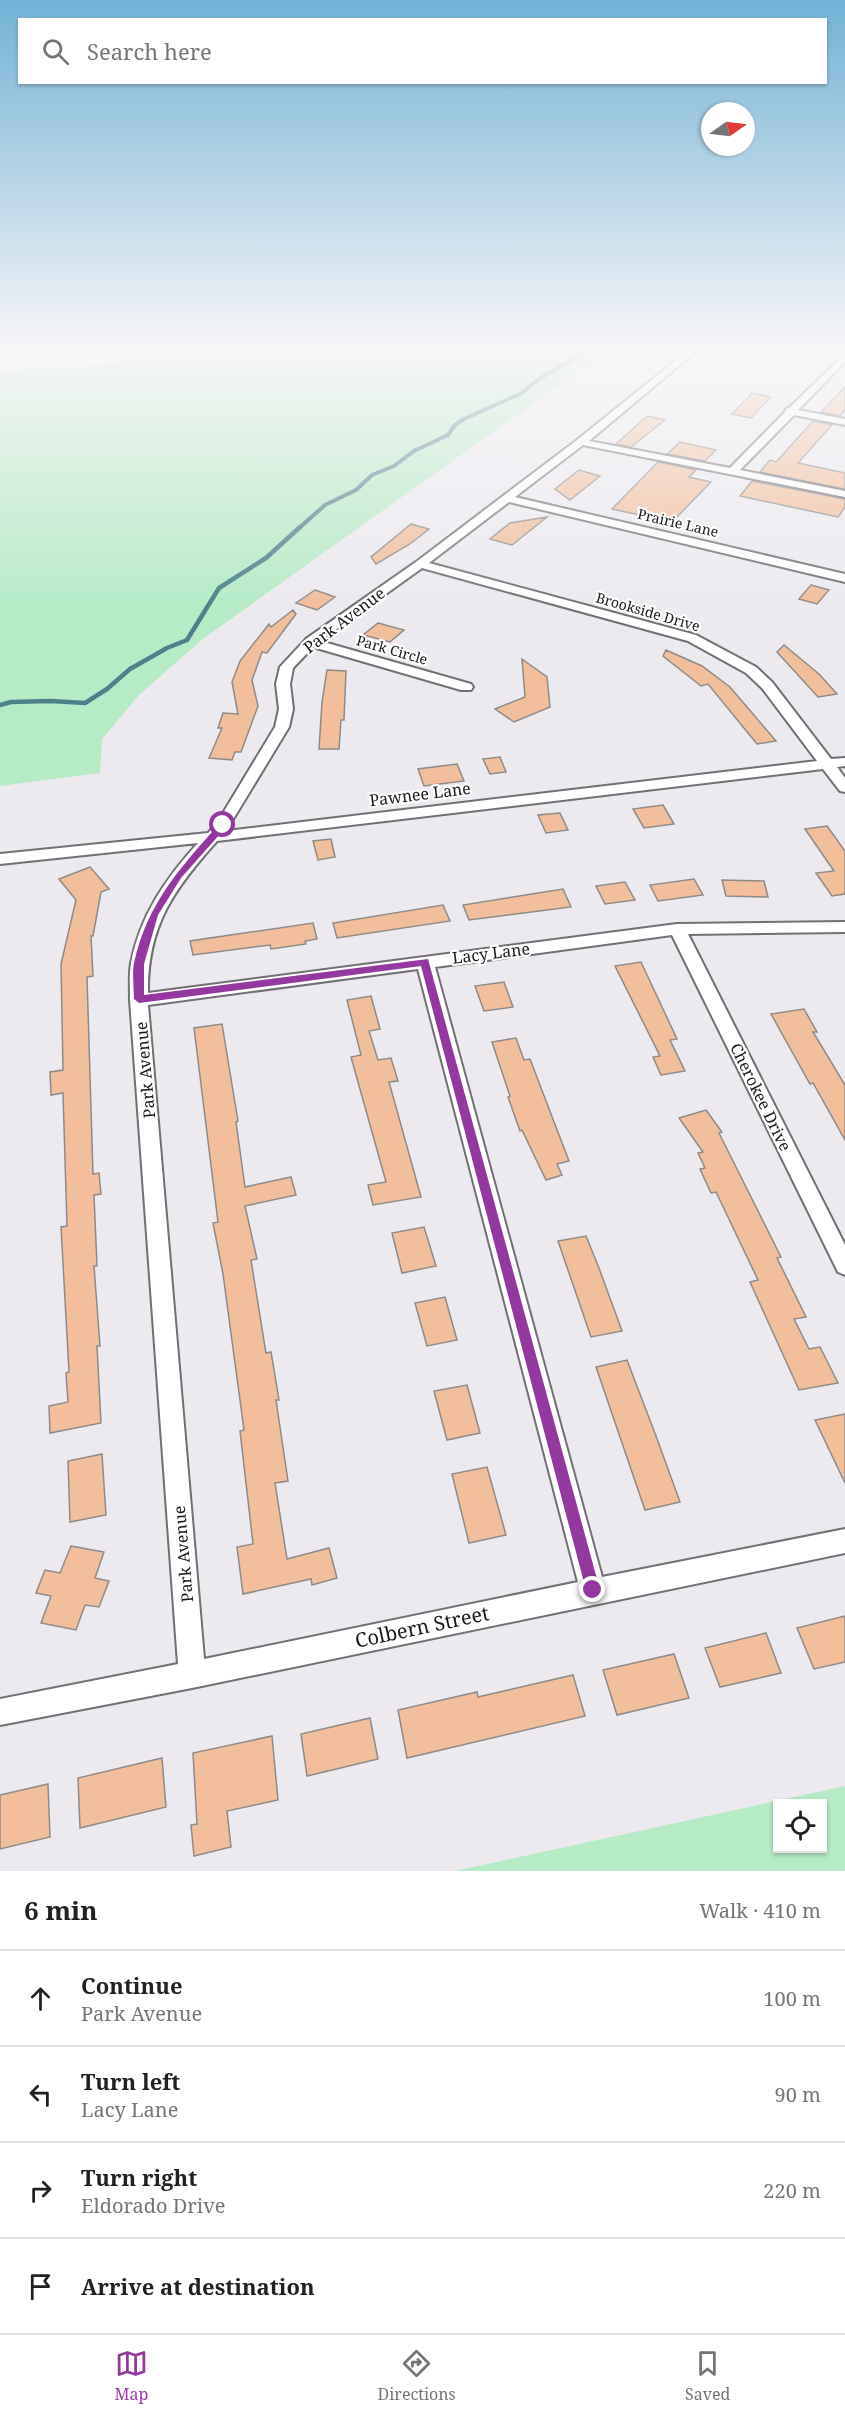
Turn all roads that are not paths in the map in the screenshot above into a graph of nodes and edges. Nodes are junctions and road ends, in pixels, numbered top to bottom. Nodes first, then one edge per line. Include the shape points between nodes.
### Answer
1 (590, 435) edge
2 (766, 435) edge
3 (582, 442) junction
4 (731, 473) junction
5 (845, 494) edge
6 (505, 498) junction
7 (420, 564) junction
8 (845, 578) edge
9 (310, 642) junction
10 (466, 687) dead end
11 (827, 762) junction
12 (845, 762) edge
13 (845, 788) edge
14 (213, 837) junction
15 (0, 859) edge
16 (845, 927) edge
17 (677, 929) junction
18 (425, 962) junction
19 (139, 999) junction
20 (845, 1266) edge
21 (845, 1541) edge
22 (593, 1590) junction
23 (192, 1675) junction
24 (0, 1712) edge

1 - 3 street, Park Avenue
2 - 4 street
3 - 4 street
3 - 6 street, Park Avenue
4 - 5 street
6 - 7 street, Park Avenue
6 - 8 street, Prairie Lane
7 - 9 street, Park Avenue
7 - 11 street, Brookside Drive via 692,638 751,670
9 - 10 street, Park Circle
9 - 14 street, Park Avenue via 286,667 282,727
11 - 12 street, Pawnee Lane
11 - 13 street, Brookside Drive
11 - 14 street, Pawnee Lane
14 - 15 street, Pawnee Lane
14 - 19 street, Park Avenue via 177,876 154,915 139,964
16 - 17 street, Lacy Lane
17 - 18 street, Lacy Lane
17 - 20 street, Cherokee Drive
18 - 19 street, Lacy Lane
18 - 22 street
19 - 23 street, Park Avenue
21 - 22 street, Colbern Street
22 - 23 street, Colbern Street
23 - 24 street, Colbern Street

